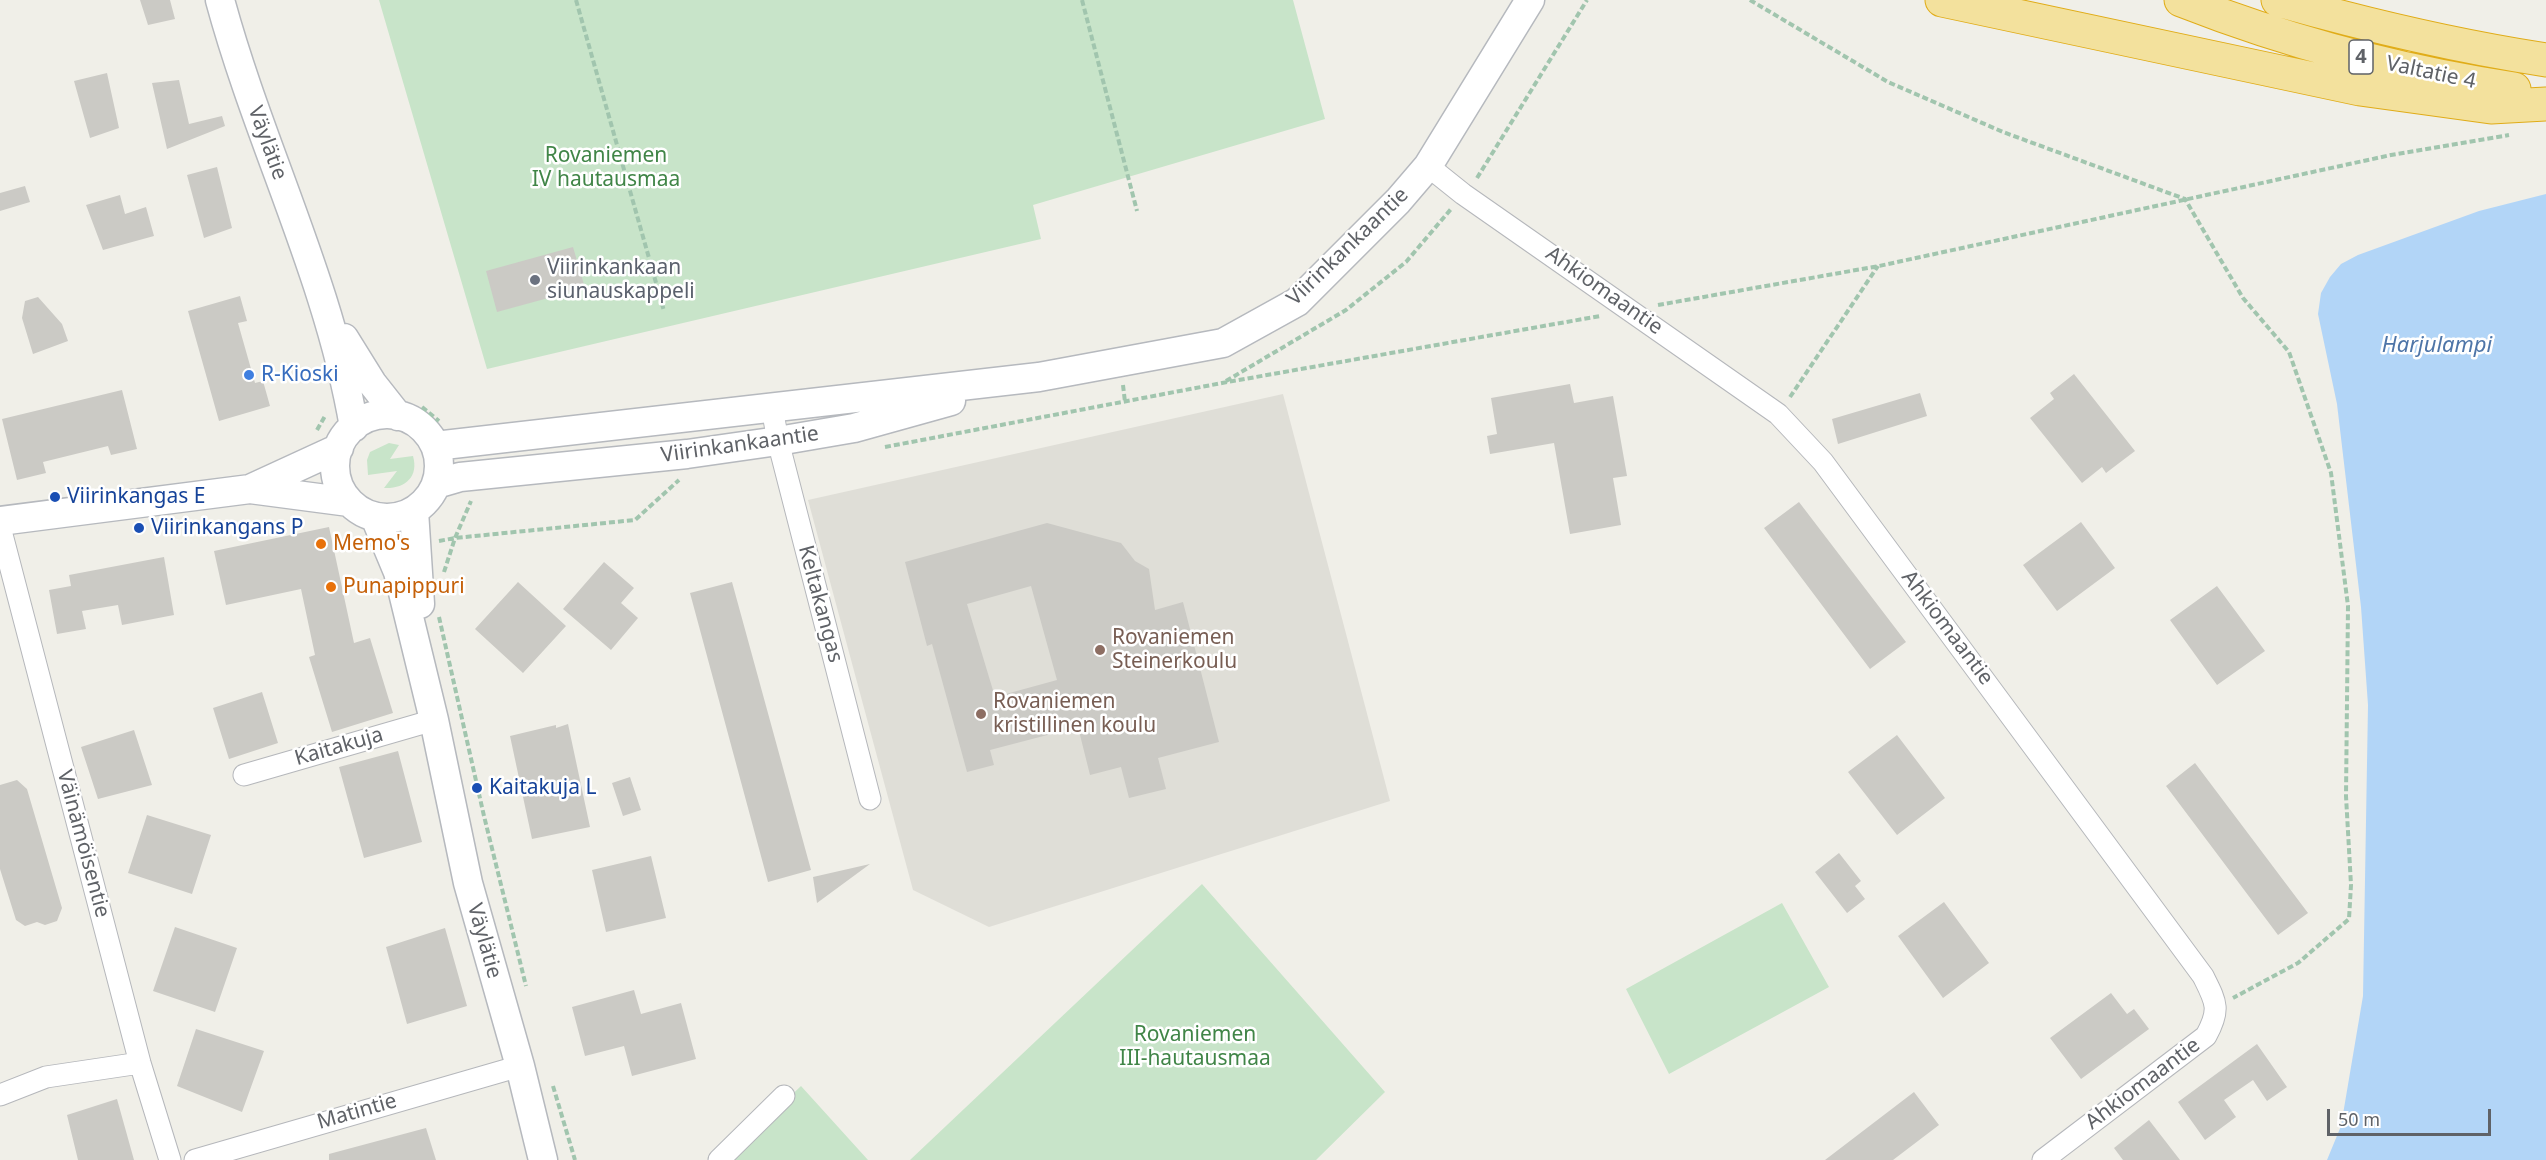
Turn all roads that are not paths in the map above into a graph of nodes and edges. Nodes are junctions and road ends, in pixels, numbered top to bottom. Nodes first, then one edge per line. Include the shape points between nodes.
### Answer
1 (220, 0) edge
2 (1530, 0) edge
3 (1942, 0) edge
4 (2181, 0) edge
5 (2278, 0) edge
6 (2546, 60) edge
7 (2546, 94) edge
8 (2546, 104) edge
9 (1428, 166) junction
10 (318, 285) junction
11 (1040, 377) junction
12 (772, 408) junction
13 (410, 411) junction
14 (346, 437) junction
15 (778, 441) junction
16 (435, 446) junction
17 (436, 484) junction
18 (250, 489) junction
19 (349, 502) junction
20 (414, 511) junction
21 (375, 517) junction
22 (0, 521) edge
23 (0, 527) edge
24 (434, 720) junction
25 (244, 775) dead end
26 (870, 799) dead end
27 (140, 1063) junction
28 (520, 1066) junction
29 (0, 1095) edge
30 (784, 1096) dead end
31 (170, 1160) edge
32 (195, 1160) edge
33 (543, 1160) edge
34 (719, 1160) edge
35 (2043, 1160) edge

1 - 10 street, Väylätie via 234,52
2 - 9 street, Viirinkankaantie
3 - 8 highway via 2360,89 2492,107
4 - 7 highway, Valtatie 4 / 4 via 2240,23 2379,62
5 - 6 highway, Valtatie 4 / 4 via 2373,27
9 - 11 street, Viirinkankaantie via 1297,302 1223,343
9 - 35 street, Ahkiomaantie via 1778,414 1823,462 2203,976 2216,1003 2215,1020 2206,1036
10 - 13 street, Väylätie via 349,349
10 - 14 street, Väylätie via 339,357
11 - 12 street, Viirinkankaantie
11 - 15 street, Viirinkankaantie via 855,428
12 - 15 street, Keltakangas
12 - 16 street, Viirinkankaantie
13 - 14 street via 375,417
13 - 16 street via 413,421
14 - 18 street
14 - 19 street via 336,471
15 - 17 street, Viirinkankaantie via 460,477
15 - 26 street, Keltakangas
16 - 17 street via 439,458
17 - 20 street via 427,500
18 - 19 street
18 - 22 street
19 - 21 street
20 - 21 street
20 - 24 street, Väylätie
21 - 24 street, Väylätie via 398,572
23 - 27 street, Väinämöisentie
24 - 25 street, Kaitakuja
24 - 28 street, Väylätie via 468,883
27 - 29 street via 46,1077
27 - 31 street, Väinämöisentie
28 - 32 street, Matintie
28 - 33 street, Väylätie
30 - 34 street

